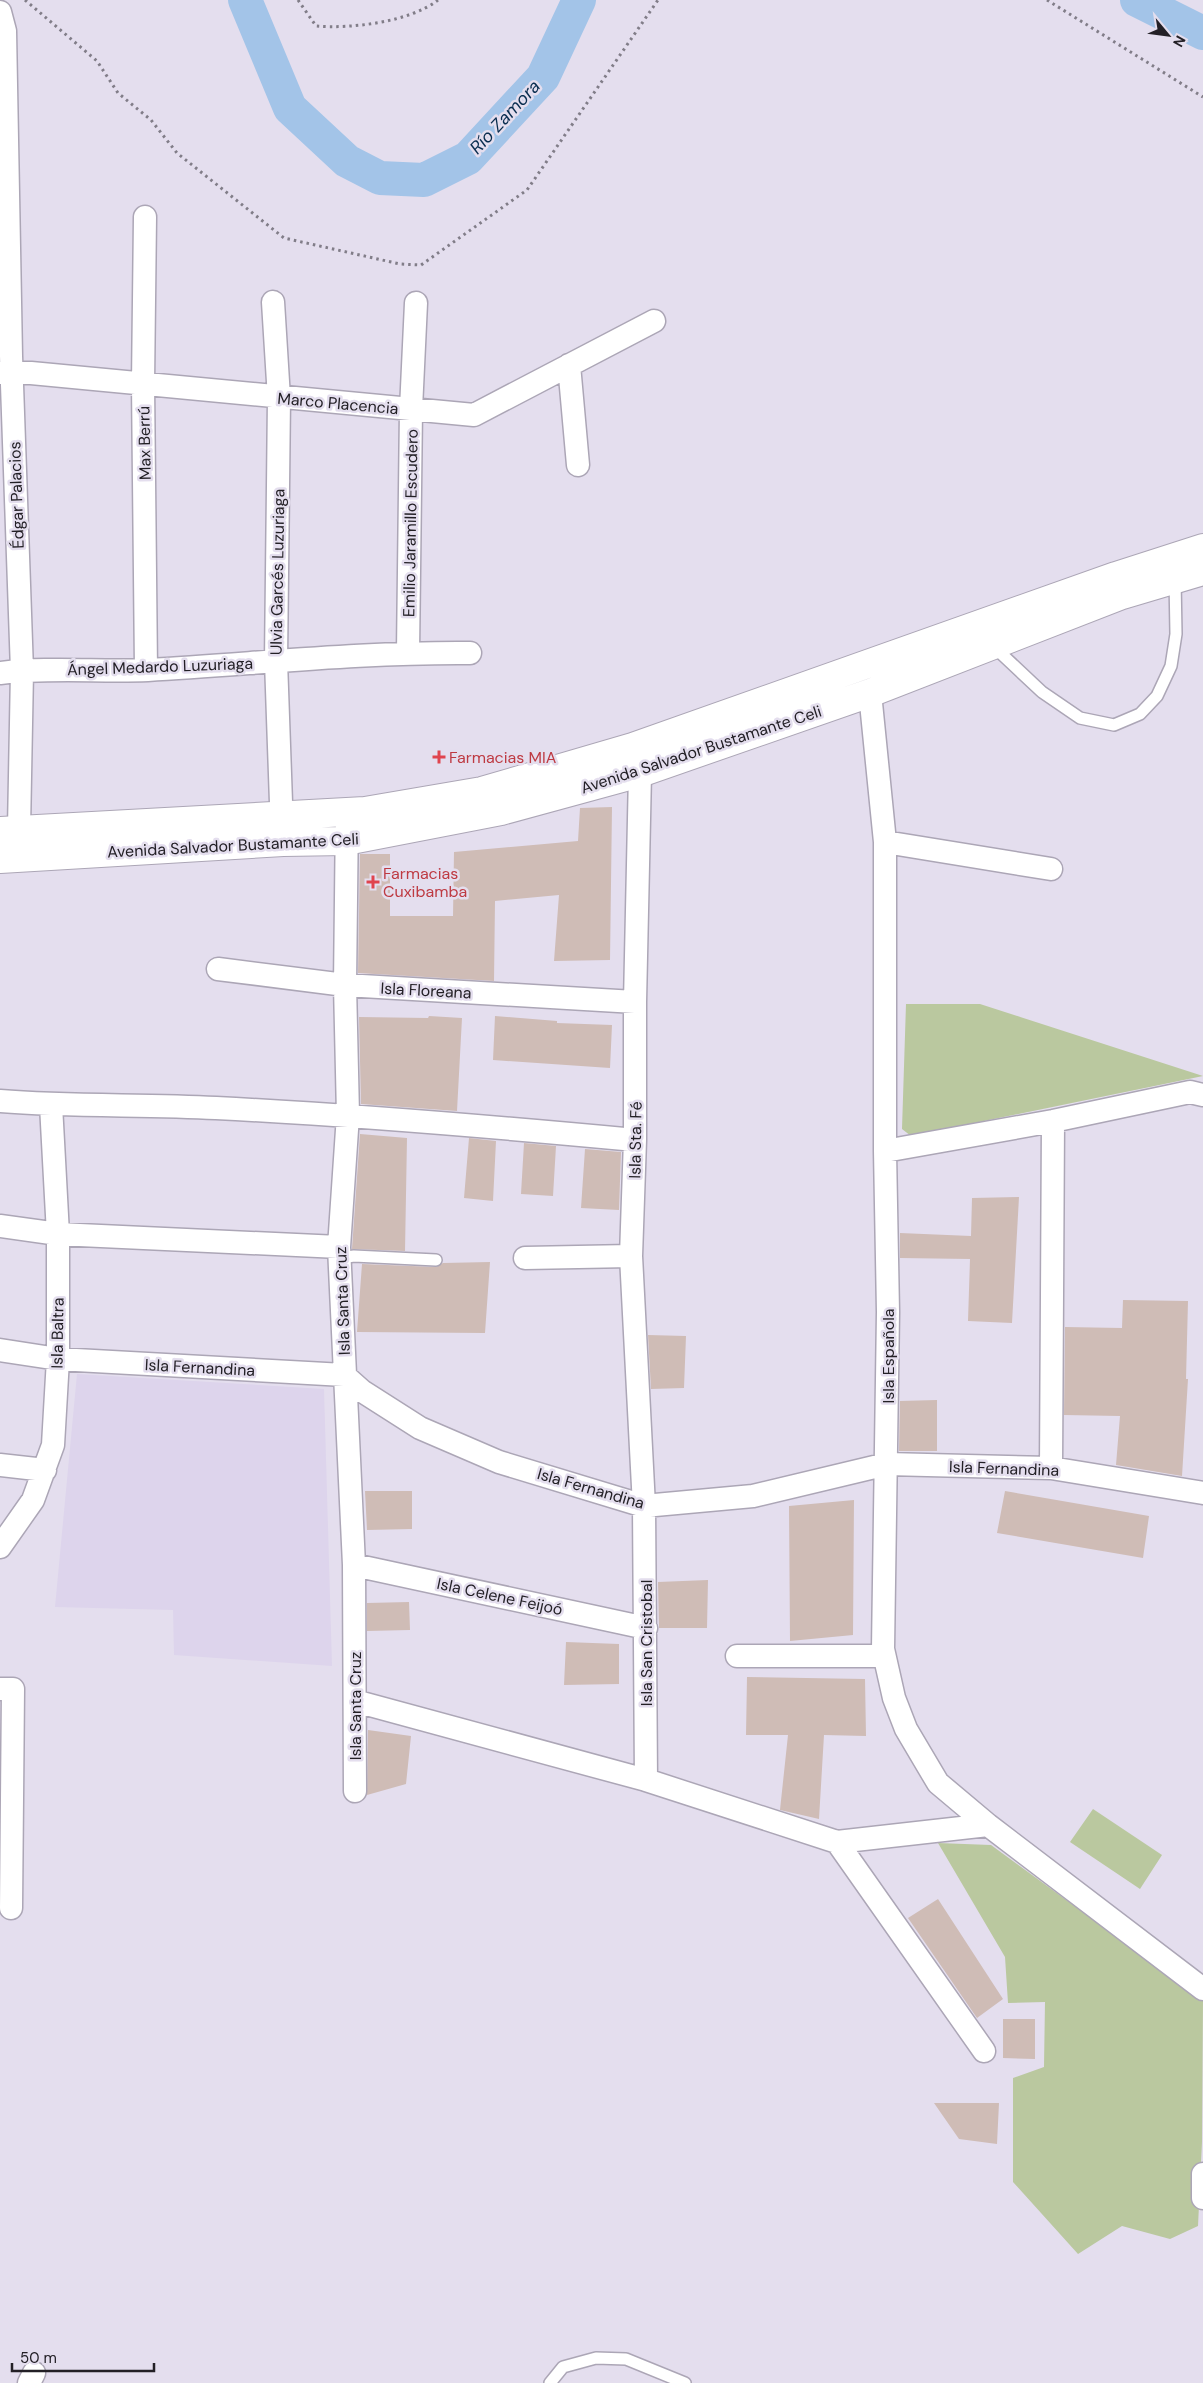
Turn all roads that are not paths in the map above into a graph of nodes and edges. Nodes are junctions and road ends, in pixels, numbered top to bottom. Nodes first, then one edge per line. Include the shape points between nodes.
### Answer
1 (0, 12) edge
2 (145, 217) dead end
3 (273, 302) dead end
4 (416, 303) dead end
5 (654, 321) dead end
6 (569, 365) junction
7 (6, 373) edge
8 (143, 384) junction
9 (279, 398) junction
10 (411, 408) junction
11 (578, 465) dead end
12 (1203, 548) edge
13 (1203, 571) edge
14 (1175, 579) junction
15 (988, 634) junction
16 (408, 652) junction
17 (470, 653) dead end
18 (276, 661) junction
19 (146, 670) junction
20 (22, 671) junction
21 (0, 673) edge
22 (870, 693) junction
23 (636, 760) junction
24 (347, 812) junction
25 (282, 814) junction
26 (10, 830) edge
27 (346, 841) junction
28 (282, 842) junction
29 (885, 842) junction
30 (0, 859) edge
31 (1051, 869) dead end
32 (218, 970) dead end
33 (345, 985) junction
34 (635, 1002) junction
35 (1203, 1095) edge
36 (0, 1101) edge
37 (51, 1105) junction
38 (348, 1115) junction
39 (1054, 1121) junction
40 (635, 1140) junction
41 (885, 1152) junction
42 (0, 1226) edge
43 (58, 1234) junction
44 (340, 1253) junction
45 (631, 1256) junction
46 (525, 1258) dead end
47 (436, 1260) dead end
48 (0, 1350) edge
49 (58, 1359) junction
50 (344, 1374) junction
51 (887, 1464) junction
52 (0, 1465) edge
53 (1051, 1468) junction
54 (45, 1470) junction
55 (1203, 1493) edge
56 (644, 1506) junction
57 (0, 1547) edge
58 (354, 1565) junction
59 (646, 1628) junction
60 (737, 1656) dead end
61 (884, 1656) junction
62 (0, 1689) edge
63 (355, 1701) junction
64 (646, 1780) junction
65 (355, 1790) dead end
66 (988, 1825) junction
67 (837, 1842) junction
68 (11, 1908) dead end
69 (1203, 1989) edge
70 (984, 2051) dead end
71 (1203, 2174) edge
72 (1203, 2199) edge
73 (681, 2382) edge
74 (550, 2383) edge

1 - 7 street, Édgar Palacios via 5,31
2 - 8 street, Max Berrú
3 - 9 street, Ulvia Garcés Luzuriaga
4 - 10 street, Emilio Jaramillo Escudero
5 - 6 street, Marco Placencia
6 - 10 street, Marco Placencia via 474,415
6 - 11 street
7 - 8 street, Marco Placencia
7 - 20 street, Édgar Palacios
8 - 9 street, Marco Placencia
8 - 19 street, Max Berrú
9 - 10 street, Marco Placencia
9 - 18 street, Ulvia Garcés Luzuriaga
10 - 16 street, Emilio Jaramillo Escudero
12 - 15 main road, Avenida Salvador Bustamante Celi via 1116,576
13 - 14 main road, Avenida Salvador Bustamante Celi
14 - 15 main road, Avenida Salvador Bustamante Celi
14 - 15 lane via 1176,634 1171,666 1157,696 1140,714 1114,725 1080,718 1042,692
15 - 22 main road, Avenida Salvador Bustamante Celi
15 - 23 main road, Avenida Salvador Bustamante Celi
16 - 17 street, Ángel Medardo Luzuriaga
16 - 18 street, Ángel Medardo Luzuriaga
18 - 19 street, Ángel Medardo Luzuriaga
18 - 25 street, Ulvia Garcés Luzuriaga
19 - 20 street, Ángel Medardo Luzuriaga
20 - 21 street, Ángel Medardo Luzuriaga
20 - 26 street, Édgar Palacios
22 - 23 main road, Avenida Salvador Bustamante Celi
22 - 29 street, Isla Española
23 - 24 main road, Avenida Salvador Bustamante Celi via 430,801
23 - 27 main road, Avenida Salvador Bustamante Celi via 501,811
23 - 34 street, Isla Sta. Fé
24 - 25 main road, Avenida Salvador Bustamante Celi
24 - 27 street, Isla Santa Cruz
25 - 26 main road, Avenida Salvador Bustamante Celi
25 - 28 street, Ulvia Garcés Luzuriaga
27 - 28 main road, Avenida Salvador Bustamante Celi
27 - 33 street, Isla Santa Cruz
28 - 30 main road, Avenida Salvador Bustamante Celi
29 - 31 street
29 - 41 street, Isla Española
32 - 33 street, Isla Floreana
33 - 34 street, Isla Floreana
33 - 38 street, Isla Santa Cruz
34 - 40 street, Isla Sta. Fé
35 - 39 street via 1190,1092
36 - 37 street
37 - 38 street via 151,1105
37 - 43 street, Isla Baltra
38 - 40 street
38 - 44 street, Isla Santa Cruz
39 - 41 street
39 - 53 street
40 - 45 street, Isla Sta. Fé
41 - 51 street, Isla Española
42 - 43 street
43 - 44 street
43 - 49 street, Isla Baltra
44 - 47 lane
44 - 50 street, Isla Santa Cruz
45 - 46 street
45 - 56 street, Isla Sta. Fé
48 - 49 street, Isla Fernandina
49 - 50 street, Isla Fernandina
49 - 54 street, Isla Baltra via 53,1445
50 - 56 street, Isla Fernandina via 362,1391 420,1428 499,1462
50 - 58 street, Isla Santa Cruz
51 - 53 street, Isla Fernandina
51 - 56 street, Isla Fernandina via 753,1496
51 - 61 street, Isla Española
52 - 54 street
53 - 55 street, Isla Fernandina
54 - 57 street, Isla Baltra via 33,1500
56 - 59 street, Isla San Cristobal
58 - 59 street, Isla Celene Feijoó
58 - 63 street, Isla Santa Cruz
59 - 64 street, Isla San Cristobal
60 - 61 street
61 - 66 street, Isla Española via 906,1730 938,1783
62 - 68 street via 13,1689
63 - 64 street
63 - 65 street, Isla Santa Cruz
64 - 67 street
66 - 67 street
66 - 69 street, Isla Española
67 - 70 street
71 - 72 street
73 - 74 lane via 626,2359 596,2358 564,2367

